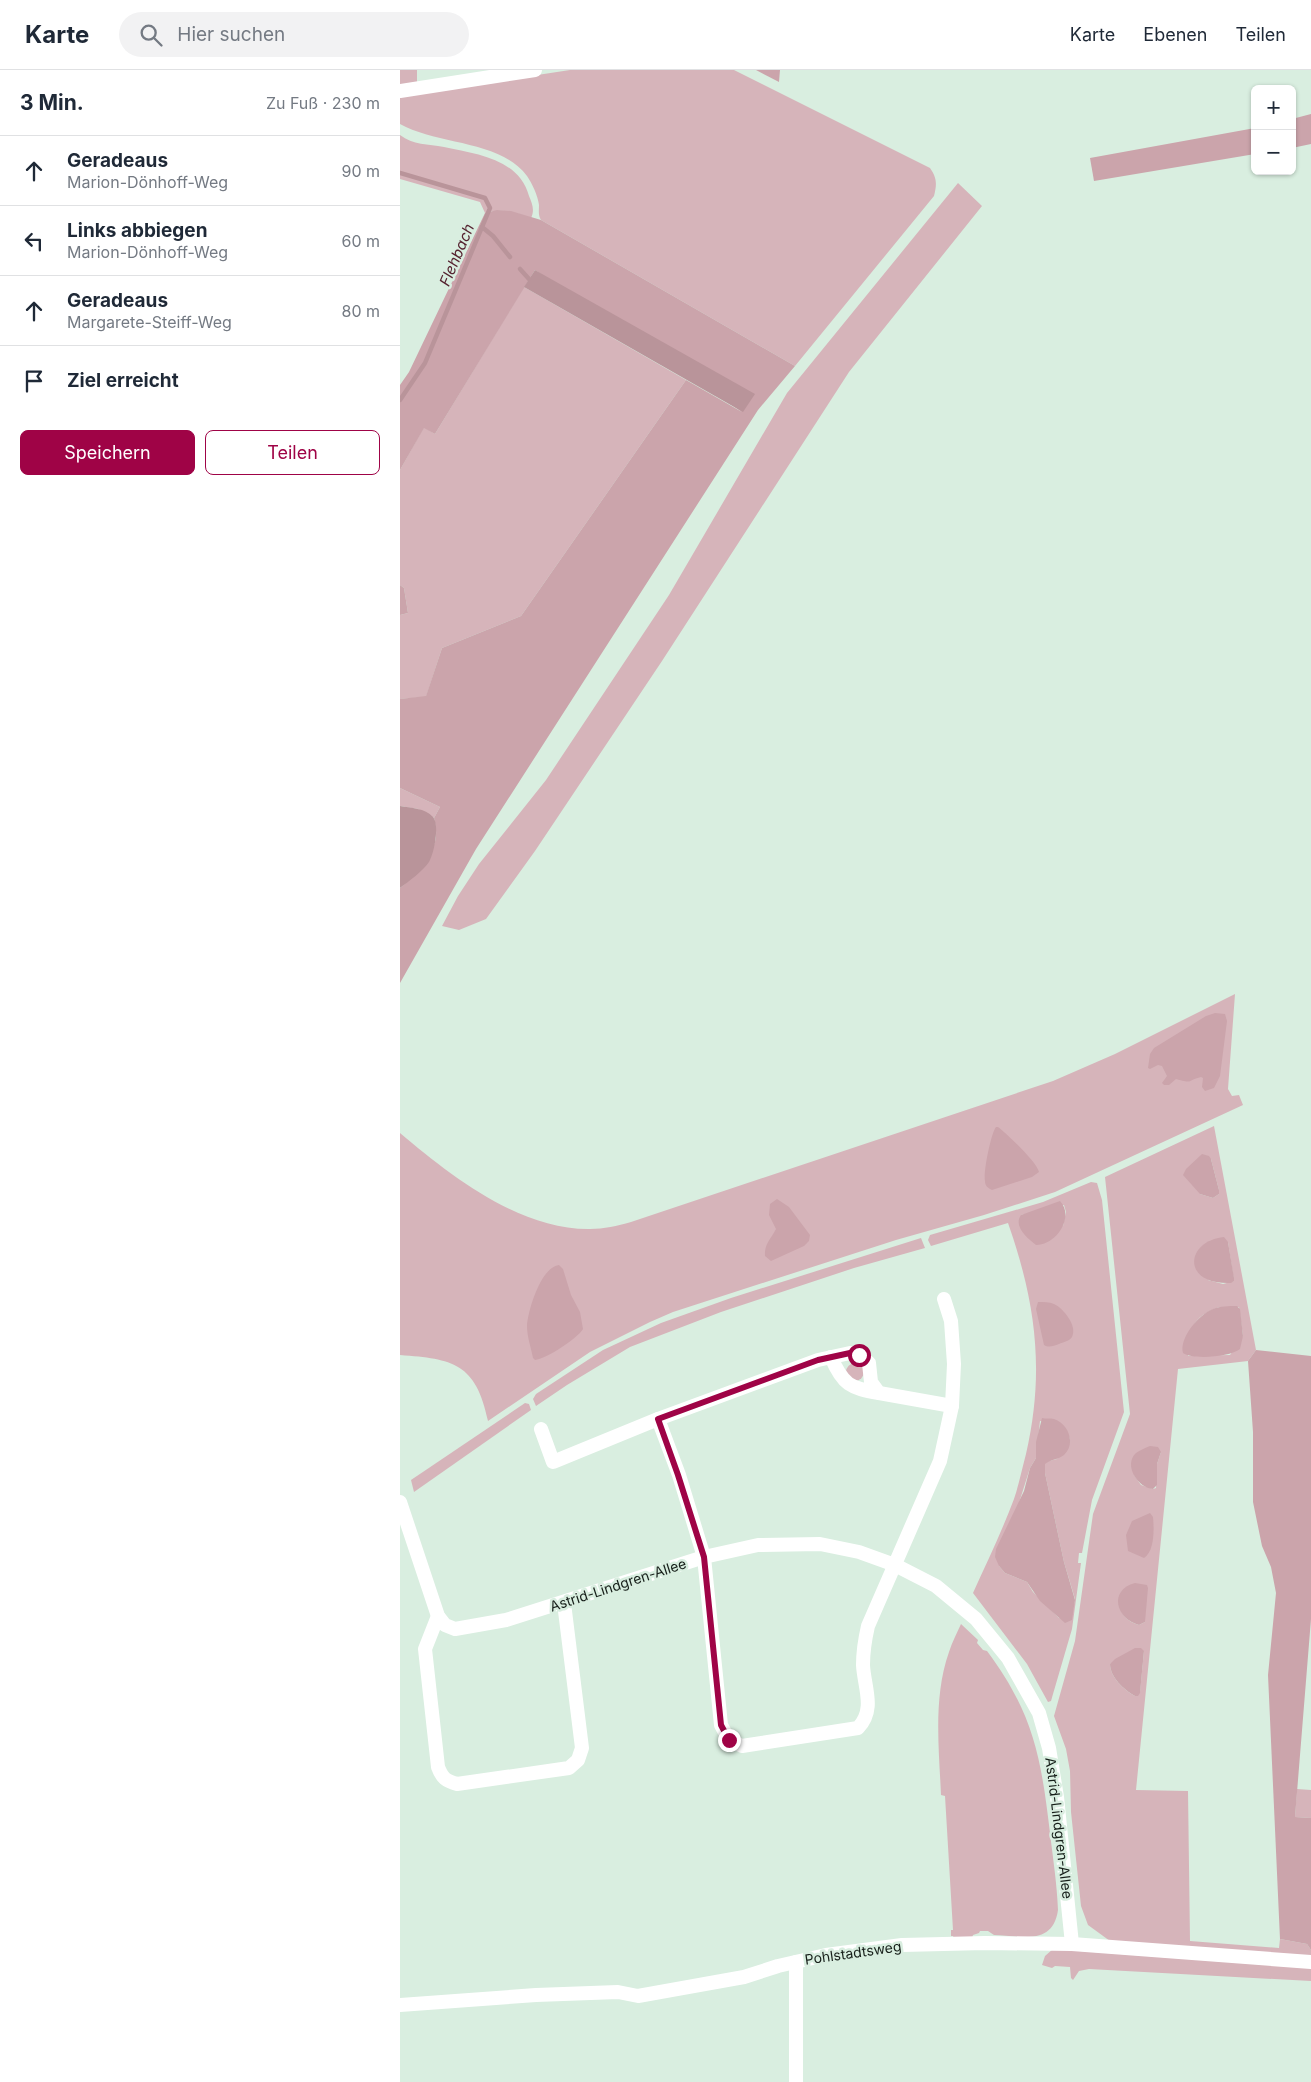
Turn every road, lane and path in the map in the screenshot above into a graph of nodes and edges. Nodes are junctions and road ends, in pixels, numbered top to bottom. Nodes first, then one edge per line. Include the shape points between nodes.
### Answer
1 (536, 70) edge
2 (400, 91) edge
3 (944, 1299) dead end
4 (831, 1357) junction
5 (879, 1393) junction
6 (952, 1406) junction
7 (658, 1419) junction
8 (541, 1429) dead end
9 (400, 1502) edge
10 (704, 1557) junction
11 (895, 1565) junction
12 (564, 1603) junction
13 (438, 1616) junction
14 (1072, 1944) junction
15 (796, 1962) junction
16 (1311, 1962) edge
17 (400, 2005) edge
18 (796, 2082) edge

1 - 2 street
3 - 6 street via 951,1321
4 - 5 street via 848,1386
4 - 5 street via 850,1353 859,1355 869,1363 871,1382
4 - 7 street
5 - 6 street
6 - 11 street via 940,1461
7 - 8 street via 554,1462
7 - 10 street
9 - 13 street
10 - 11 street, Astrid-Lindgren-Allee via 758,1545 820,1544 859,1552
10 - 11 street via 721,1725 729,1740 742,1746 858,1728 869,1706 863,1667 864,1643 868,1626
10 - 12 street, Astrid-Lindgren-Allee
11 - 14 street, Astrid-Lindgren-Allee via 936,1586 976,1619 1008,1658 1039,1713 1057,1797
12 - 13 street, Astrid-Lindgren-Allee via 460,1629 445,1625
12 - 13 street via 582,1748 578,1760 569,1768 458,1784 448,1782 438,1767 425,1649
14 - 15 street, Pohlstadtsweg via 985,1942 902,1945
14 - 16 street, Pohlstadtsweg
15 - 17 street, Pohlstadtsweg via 744,1977 638,1996 618,1992
15 - 18 street

